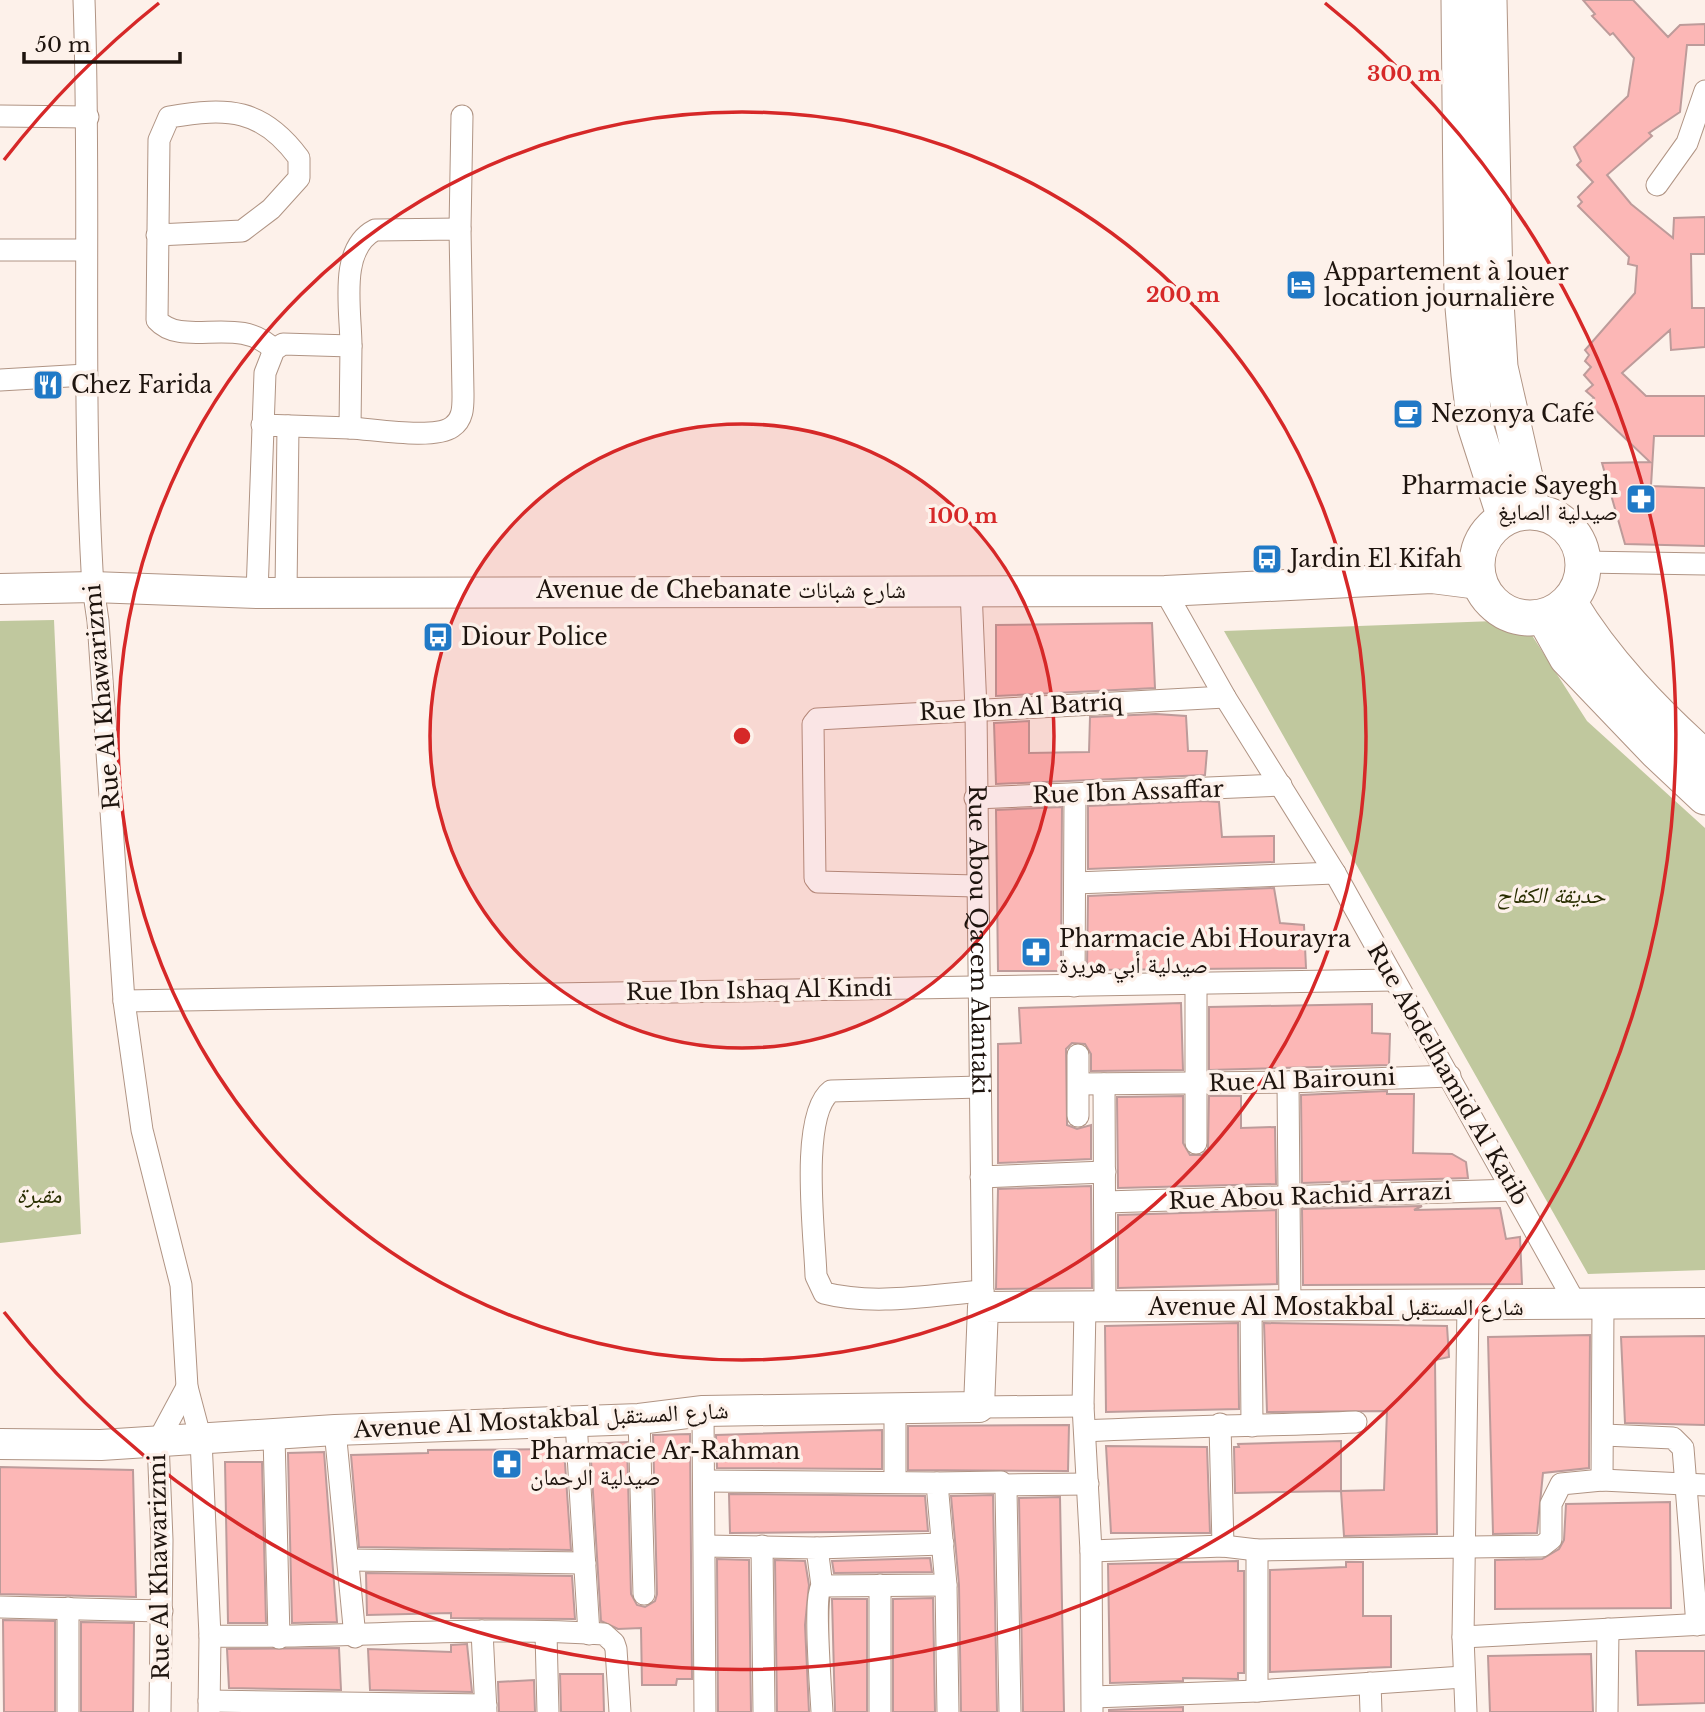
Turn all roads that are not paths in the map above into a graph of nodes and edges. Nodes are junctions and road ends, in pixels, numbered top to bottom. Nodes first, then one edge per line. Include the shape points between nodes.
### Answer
1 (84, 0) edge
2 (1459, 0) edge
3 (1489, 0) edge
4 (1705, 91) edge
5 (0, 116) edge
6 (461, 116) dead end
7 (88, 117) junction
8 (1657, 185) dead end
9 (460, 229) junction
10 (157, 235) junction
11 (0, 250) edge
12 (86, 250) junction
13 (351, 346) junction
14 (274, 349) junction
15 (86, 375) junction
16 (0, 380) edge
17 (262, 425) junction
18 (288, 426) junction
19 (350, 428) junction
20 (1519, 515) junction
21 (1584, 562) junction
22 (1705, 565) edge
23 (1478, 574) junction
24 (93, 587) junction
25 (0, 589) edge
26 (971, 590) junction
27 (1166, 591) junction
28 (271, 592) junction
29 (1556, 609) junction
30 (1225, 697) junction
31 (976, 709) junction
32 (1705, 758) edge
33 (1281, 785) junction
34 (1075, 795) junction
35 (1705, 797) edge
36 (975, 798) junction
37 (1335, 873) junction
38 (1074, 883) junction
39 (976, 886) junction
40 (1394, 980) junction
41 (1196, 984) junction
42 (1074, 986) junction
43 (978, 987) junction
44 (124, 1001) junction
45 (1078, 1055) dead end
46 (1450, 1076) junction
47 (1288, 1082) junction
48 (1196, 1083) junction
49 (1079, 1084) junction
50 (1104, 1084) junction
51 (979, 1087) junction
52 (1078, 1116) dead end
53 (1196, 1143) dead end
54 (1105, 1172) junction
55 (981, 1177) junction
56 (1515, 1190) junction
57 (1290, 1198) junction
58 (1105, 1202) junction
59 (983, 1299) junction
60 (1705, 1303) edge
61 (1468, 1306) junction
62 (1590, 1306) junction
63 (1290, 1307) junction
64 (1095, 1308) junction
65 (1251, 1308) junction
66 (187, 1387) junction
67 (1083, 1406) junction
68 (895, 1407) junction
69 (979, 1407) junction
70 (704, 1411) junction
71 (639, 1419) junction
72 (576, 1422) junction
73 (1356, 1422) dead end
74 (1220, 1424) junction
75 (1252, 1426) junction
76 (335, 1430) junction
77 (1085, 1432) junction
78 (1604, 1434) junction
79 (274, 1435) junction
80 (201, 1440) junction
81 (158, 1441) junction
82 (0, 1444) edge
83 (704, 1480) junction
84 (1602, 1480) junction
85 (895, 1481) junction
86 (937, 1483) junction
87 (1088, 1484) junction
88 (1695, 1484) edge
89 (1005, 1485) junction
90 (943, 1544) junction
91 (705, 1546) junction
92 (762, 1546) junction
93 (1223, 1546) junction
94 (817, 1548) junction
95 (1463, 1549) junction
96 (1257, 1550) junction
97 (1091, 1551) junction
98 (348, 1560) junction
99 (585, 1563) junction
100 (880, 1585) junction
101 (946, 1585) junction
102 (822, 1586) junction
103 (644, 1594) dead end
104 (0, 1607) edge
105 (68, 1608) junction
106 (162, 1611) junction
107 (1701, 1624) edge
108 (1608, 1629) junction
109 (482, 1632) junction
110 (546, 1633) junction
111 (589, 1634) junction
112 (209, 1636) junction
113 (355, 1637) junction
114 (1463, 1637) junction
115 (279, 1638) junction
116 (1463, 1677) junction
117 (1370, 1683) junction
118 (1257, 1691) junction
119 (1201, 1703) edge
120 (1092, 1705) edge
121 (209, 1707) edge
122 (351, 1708) edge
123 (486, 1709) edge
124 (68, 1712) edge
125 (160, 1712) edge
126 (548, 1712) edge
127 (620, 1712) edge
128 (705, 1712) edge
129 (764, 1712) edge
130 (822, 1712) edge
131 (880, 1712) edge
132 (948, 1712) edge
133 (1010, 1712) edge
134 (1371, 1712) edge
135 (1466, 1712) edge
136 (1607, 1712) edge

1 - 7 street, Rue Al Khawarizmi
2 - 20 main road via 1462,296 1475,425
3 - 20 main road via 1494,286
4 - 8 street via 1687,142
5 - 7 street
6 - 9 street
7 - 12 street, Rue Al Khawarizmi
9 - 13 street via 375,230 365,235 357,244 351,266
9 - 19 street via 463,411 458,421 437,433
10 - 10 street via 242,230 257,222 299,178 299,158 276,133 249,114 169,117 159,140
10 - 14 street via 156,309 162,326 180,331 251,333
11 - 12 street
12 - 15 street, Rue Al Khawarizmi
13 - 14 street via 283,344
13 - 19 street
14 - 17 street via 265,373
15 - 16 street
15 - 24 street, Rue Al Khawarizmi
17 - 18 street
17 - 28 street
18 - 19 street
18 - 28 street
20 - 21 main road via 1562,522 1576,540
20 - 23 main road via 1492,528 1482,541
21 - 22 street
21 - 29 main road via 1580,583
23 - 27 street, Avenue de Chebanate شارع شبانات
23 - 29 main road via 1494,605 1509,615 1526,619
24 - 25 street, Avenue de Chebanate شارع شبانات
24 - 28 street, Avenue de Chebanate شارع شبانات
24 - 44 street, Rue Al Khawarizmi
26 - 27 street, Avenue de Chebanate شارع شبانات
26 - 28 street, Avenue de Chebanate شارع شبانات
26 - 31 street, Rue Abou Qacem Alantaki
27 - 30 street, Rue Abdelhamid Al Katib
29 - 32 main road via 1590,638
29 - 35 main road via 1567,658
30 - 31 street, Rue Ibn Al Batriq
30 - 33 street, Rue Abdelhamid Al Katib
31 - 36 street, Rue Abou Qacem Alantaki
31 - 39 street, Rue Ibn Al Batriq via 817,719 813,724 818,882
33 - 34 street, Rue Ibn Assaffar
33 - 37 street, Rue Abdelhamid Al Katib
34 - 36 street, Rue Ibn Assaffar
34 - 38 street
36 - 39 street, Rue Abou Qacem Alantaki
37 - 38 street
37 - 40 street, Rue Abdelhamid Al Katib
38 - 42 street
39 - 43 street, Rue Abou Qacem Alantaki
40 - 41 street, Rue Ibn Ishaq Al Kindi
40 - 46 street, Rue Abdelhamid Al Katib
41 - 42 street, Rue Ibn Ishaq Al Kindi
41 - 48 street, Rue Al Bairouni
42 - 43 street, Rue Ibn Ishaq Al Kindi
43 - 44 street, Rue Ibn Ishaq Al Kindi
43 - 51 street, Rue Abou Qacem Alantaki
44 - 66 street, Rue Al Khawarizmi via 142,1130 181,1285
45 - 49 street
46 - 47 street, Rue Al Bairouni
46 - 56 street, Rue Abdelhamid Al Katib
47 - 48 street, Rue Al Bairouni
47 - 57 street
48 - 50 street, Rue Al Bairouni
48 - 53 street, Rue Al Bairouni
49 - 50 street, Rue Al Bairouni
49 - 52 street
50 - 54 street
51 - 55 street, Rue Abou Qacem Alantaki
51 - 59 street via 831,1091 818,1110 812,1136 816,1276 824,1293 845,1298
54 - 55 street
54 - 58 street
55 - 59 street, Rue Abou Qacem Alantaki
56 - 57 street, Rue Abou Rachid Arrazi
56 - 62 street, Rue Abdelhamid Al Katib
57 - 58 street, Rue Abou Rachid Arrazi
57 - 63 street
58 - 64 street
59 - 64 street, Avenue Al Mostakbal شارع المستقبل
59 - 69 street, Rue Abou Qacem Alantaki
60 - 62 street, Avenue Al Mostakbal شارع المستقبل
61 - 62 street, Avenue Al Mostakbal شارع المستقبل
61 - 63 street, Avenue Al Mostakbal شارع المستقبل
61 - 95 street
62 - 78 street
63 - 65 street, Avenue Al Mostakbal شارع المستقبل
64 - 65 street, Avenue Al Mostakbal شارع المستقبل
64 - 67 street
65 - 75 street
66 - 80 street, Rue Al Khawarizmi
66 - 81 street, Rue Al Khawarizmi
67 - 69 street, Avenue Al Mostakbal شارع المستقبل
67 - 77 street
68 - 69 street, Avenue Al Mostakbal شارع المستقبل
68 - 70 street, Avenue Al Mostakbal شارع المستقبل
68 - 85 street
70 - 71 street, Avenue Al Mostakbal شارع المستقبل
70 - 83 street
71 - 72 street, Avenue Al Mostakbal شارع المستقبل
71 - 103 street
72 - 76 street, Avenue Al Mostakbal شارع المستقبل
72 - 99 street
73 - 75 street
74 - 75 street
74 - 77 street
74 - 93 street
76 - 79 street, Avenue Al Mostakbal شارع المستقبل
76 - 98 street
77 - 87 street
78 - 84 street
78 - 88 street via 1679,1441
79 - 80 street, Avenue Al Mostakbal شارع المستقبل
79 - 115 street
80 - 81 street, Avenue Al Mostakbal شارع المستقبل
80 - 112 street, Rue Al Khawarizmi
81 - 82 street, Avenue Al Mostakbal شارع المستقبل
81 - 106 street, Rue Al Khawarizmi
83 - 85 street
83 - 91 street
84 - 88 street
84 - 95 street via 1560,1484 1551,1504 1547,1544
85 - 86 street
86 - 89 street
86 - 90 street
87 - 89 street
87 - 97 street
88 - 107 street
89 - 133 street
90 - 94 street
90 - 101 street
91 - 92 street
91 - 128 street
92 - 94 street
92 - 129 street
93 - 96 street
93 - 97 street
94 - 102 street
95 - 96 street
95 - 114 street
96 - 118 street
97 - 120 street
98 - 99 street
98 - 113 street
99 - 111 street
100 - 101 street
100 - 102 street
100 - 131 street
101 - 132 street
102 - 130 street via 818,1603
104 - 105 street
105 - 106 street
105 - 124 street
106 - 125 street, Rue Al Khawarizmi
107 - 108 street
108 - 114 street
108 - 136 street
109 - 110 street
109 - 113 street
109 - 123 street
110 - 111 street
110 - 126 street
111 - 127 street via 604,1634 614,1643
112 - 115 street
112 - 121 street, Rue Al Khawarizmi
113 - 115 street
114 - 116 street
116 - 117 street
116 - 135 street
117 - 118 street
117 - 134 street
118 - 119 street
119 - 120 street
121 - 122 street
122 - 123 street

